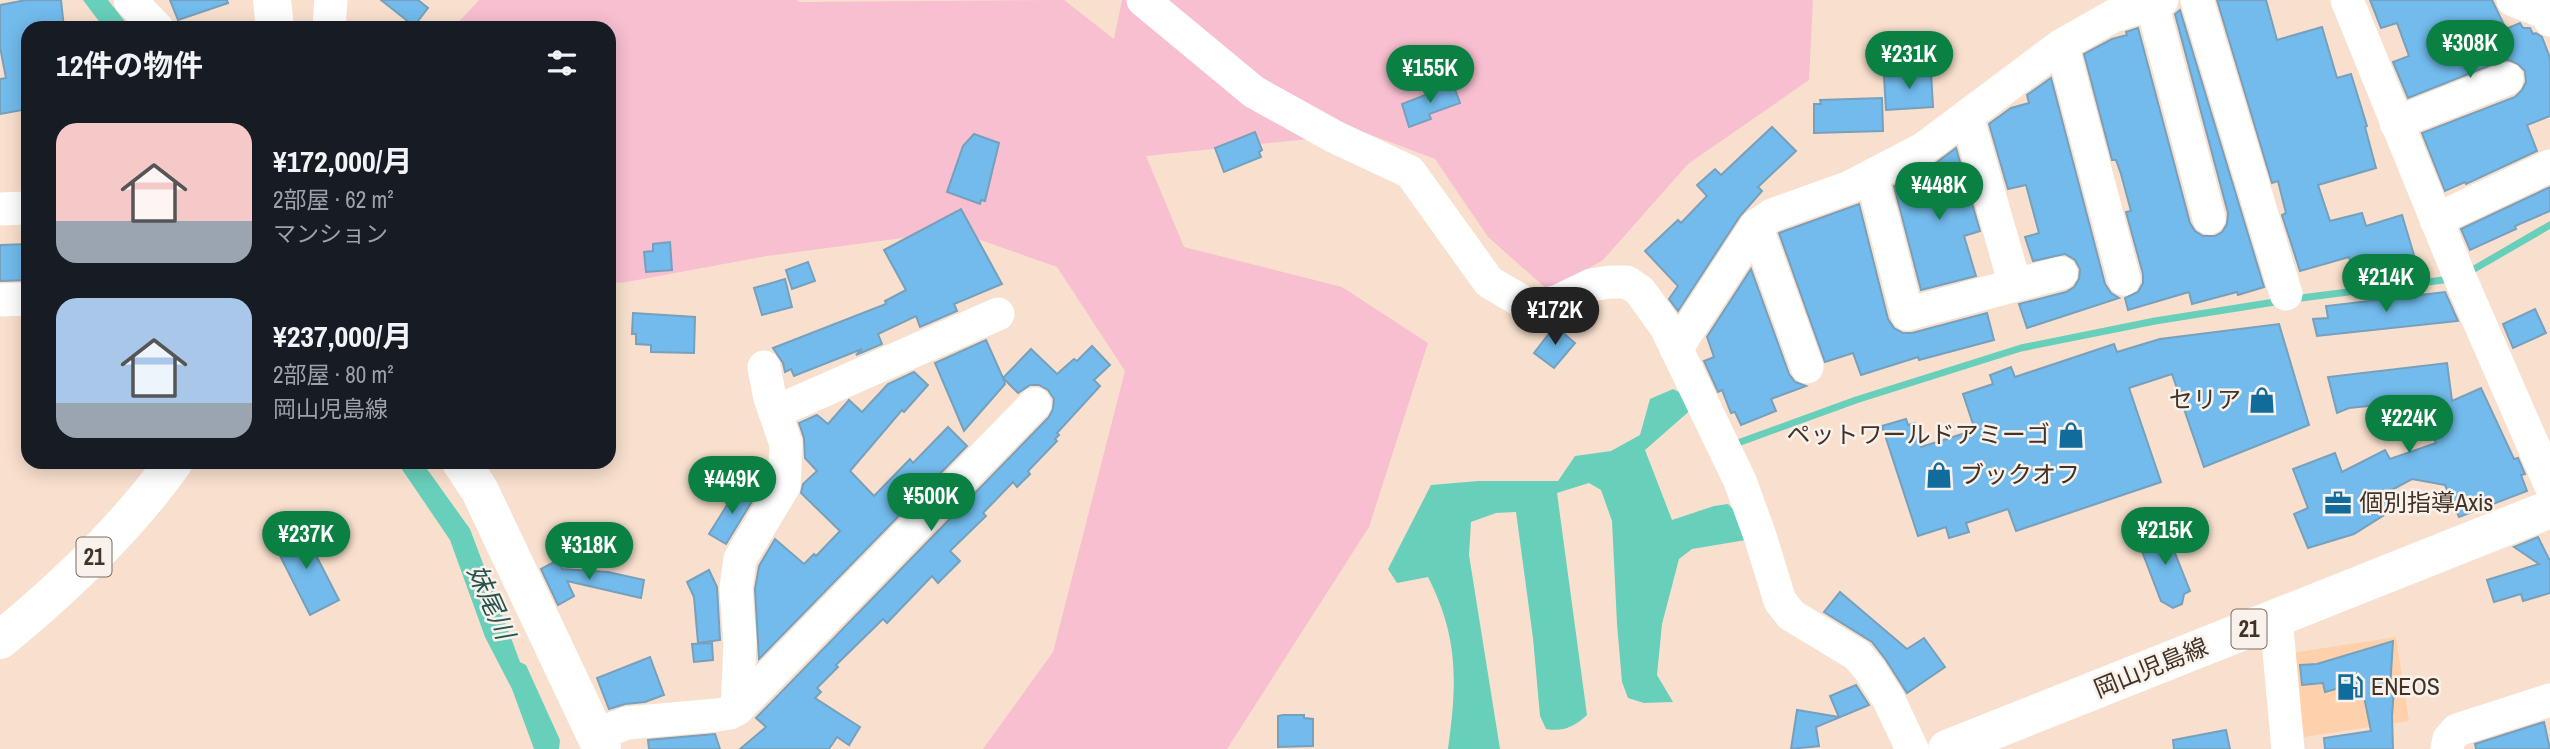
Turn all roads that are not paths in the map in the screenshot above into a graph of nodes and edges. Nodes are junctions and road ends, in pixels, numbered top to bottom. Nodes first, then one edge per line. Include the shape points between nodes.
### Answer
1 (131, 0) edge
2 (272, 0) edge
3 (331, 0) edge
4 (1143, 0) edge
5 (2197, 0) edge
6 (2347, 0) edge
7 (2157, 2) edge
8 (150, 21) edge
9 (274, 21) edge
10 (330, 21) edge
11 (2062, 45) junction
12 (2507, 79) dead end
13 (1967, 116) junction
14 (2396, 123) junction
15 (2550, 166) edge
16 (1872, 176) junction
17 (21, 208) edge
18 (0, 209) edge
19 (2209, 218) dead end
20 (2436, 220) junction
21 (1756, 226) junction
22 (2061, 273) dead end
23 (2124, 279) dead end
24 (2015, 285) junction
25 (2286, 294) dead end
26 (21, 299) edge
27 (0, 300) edge
28 (998, 314) dead end
29 (1676, 349) junction
30 (764, 367) dead end
31 (1807, 367) dead end
32 (1035, 404) dead end
33 (775, 412) junction
34 (169, 469) edge
35 (466, 469) edge
36 (2550, 484) edge
37 (2550, 509) edge
38 (2276, 618) junction
39 (0, 640) edge
40 (2550, 701) edge
41 (737, 709) junction
42 (1994, 740) edge
43 (599, 742) edge
44 (1912, 749) edge
45 (1947, 749) edge
46 (2287, 749) edge
47 (2447, 749) edge

1 - 8 street
2 - 9 main road
3 - 10 street
4 - 29 street via 1254,92 1410,172 1489,282 1523,302 1540,306 1591,285 1627,282 1640,291
5 - 25 street
6 - 14 street
7 - 11 street via 2113,16
7 - 19 street
11 - 13 street
11 - 23 street
12 - 14 street
13 - 16 street via 1923,149
13 - 24 street
14 - 20 street
15 - 20 street
16 - 21 street via 1772,215
16 - 24 street via 1907,314
17 - 18 street
20 - 36 street
21 - 29 street
21 - 31 street
22 - 24 street
26 - 27 street
28 - 33 street
29 - 44 street via 1740,481 1780,601 1791,615 1857,655 1889,700
30 - 33 street
32 - 41 street
33 - 41 street via 786,444 784,486 740,559
34 - 39 main road, 21 via 93,558
35 - 43 main road
37 - 38 main road, 岡山児島線 / 21
38 - 42 main road, 岡山児島線 / 21
38 - 46 street
40 - 47 street via 2457,730
41 - 43 street via 627,723
42 - 45 main road, 岡山児島線 / 21

